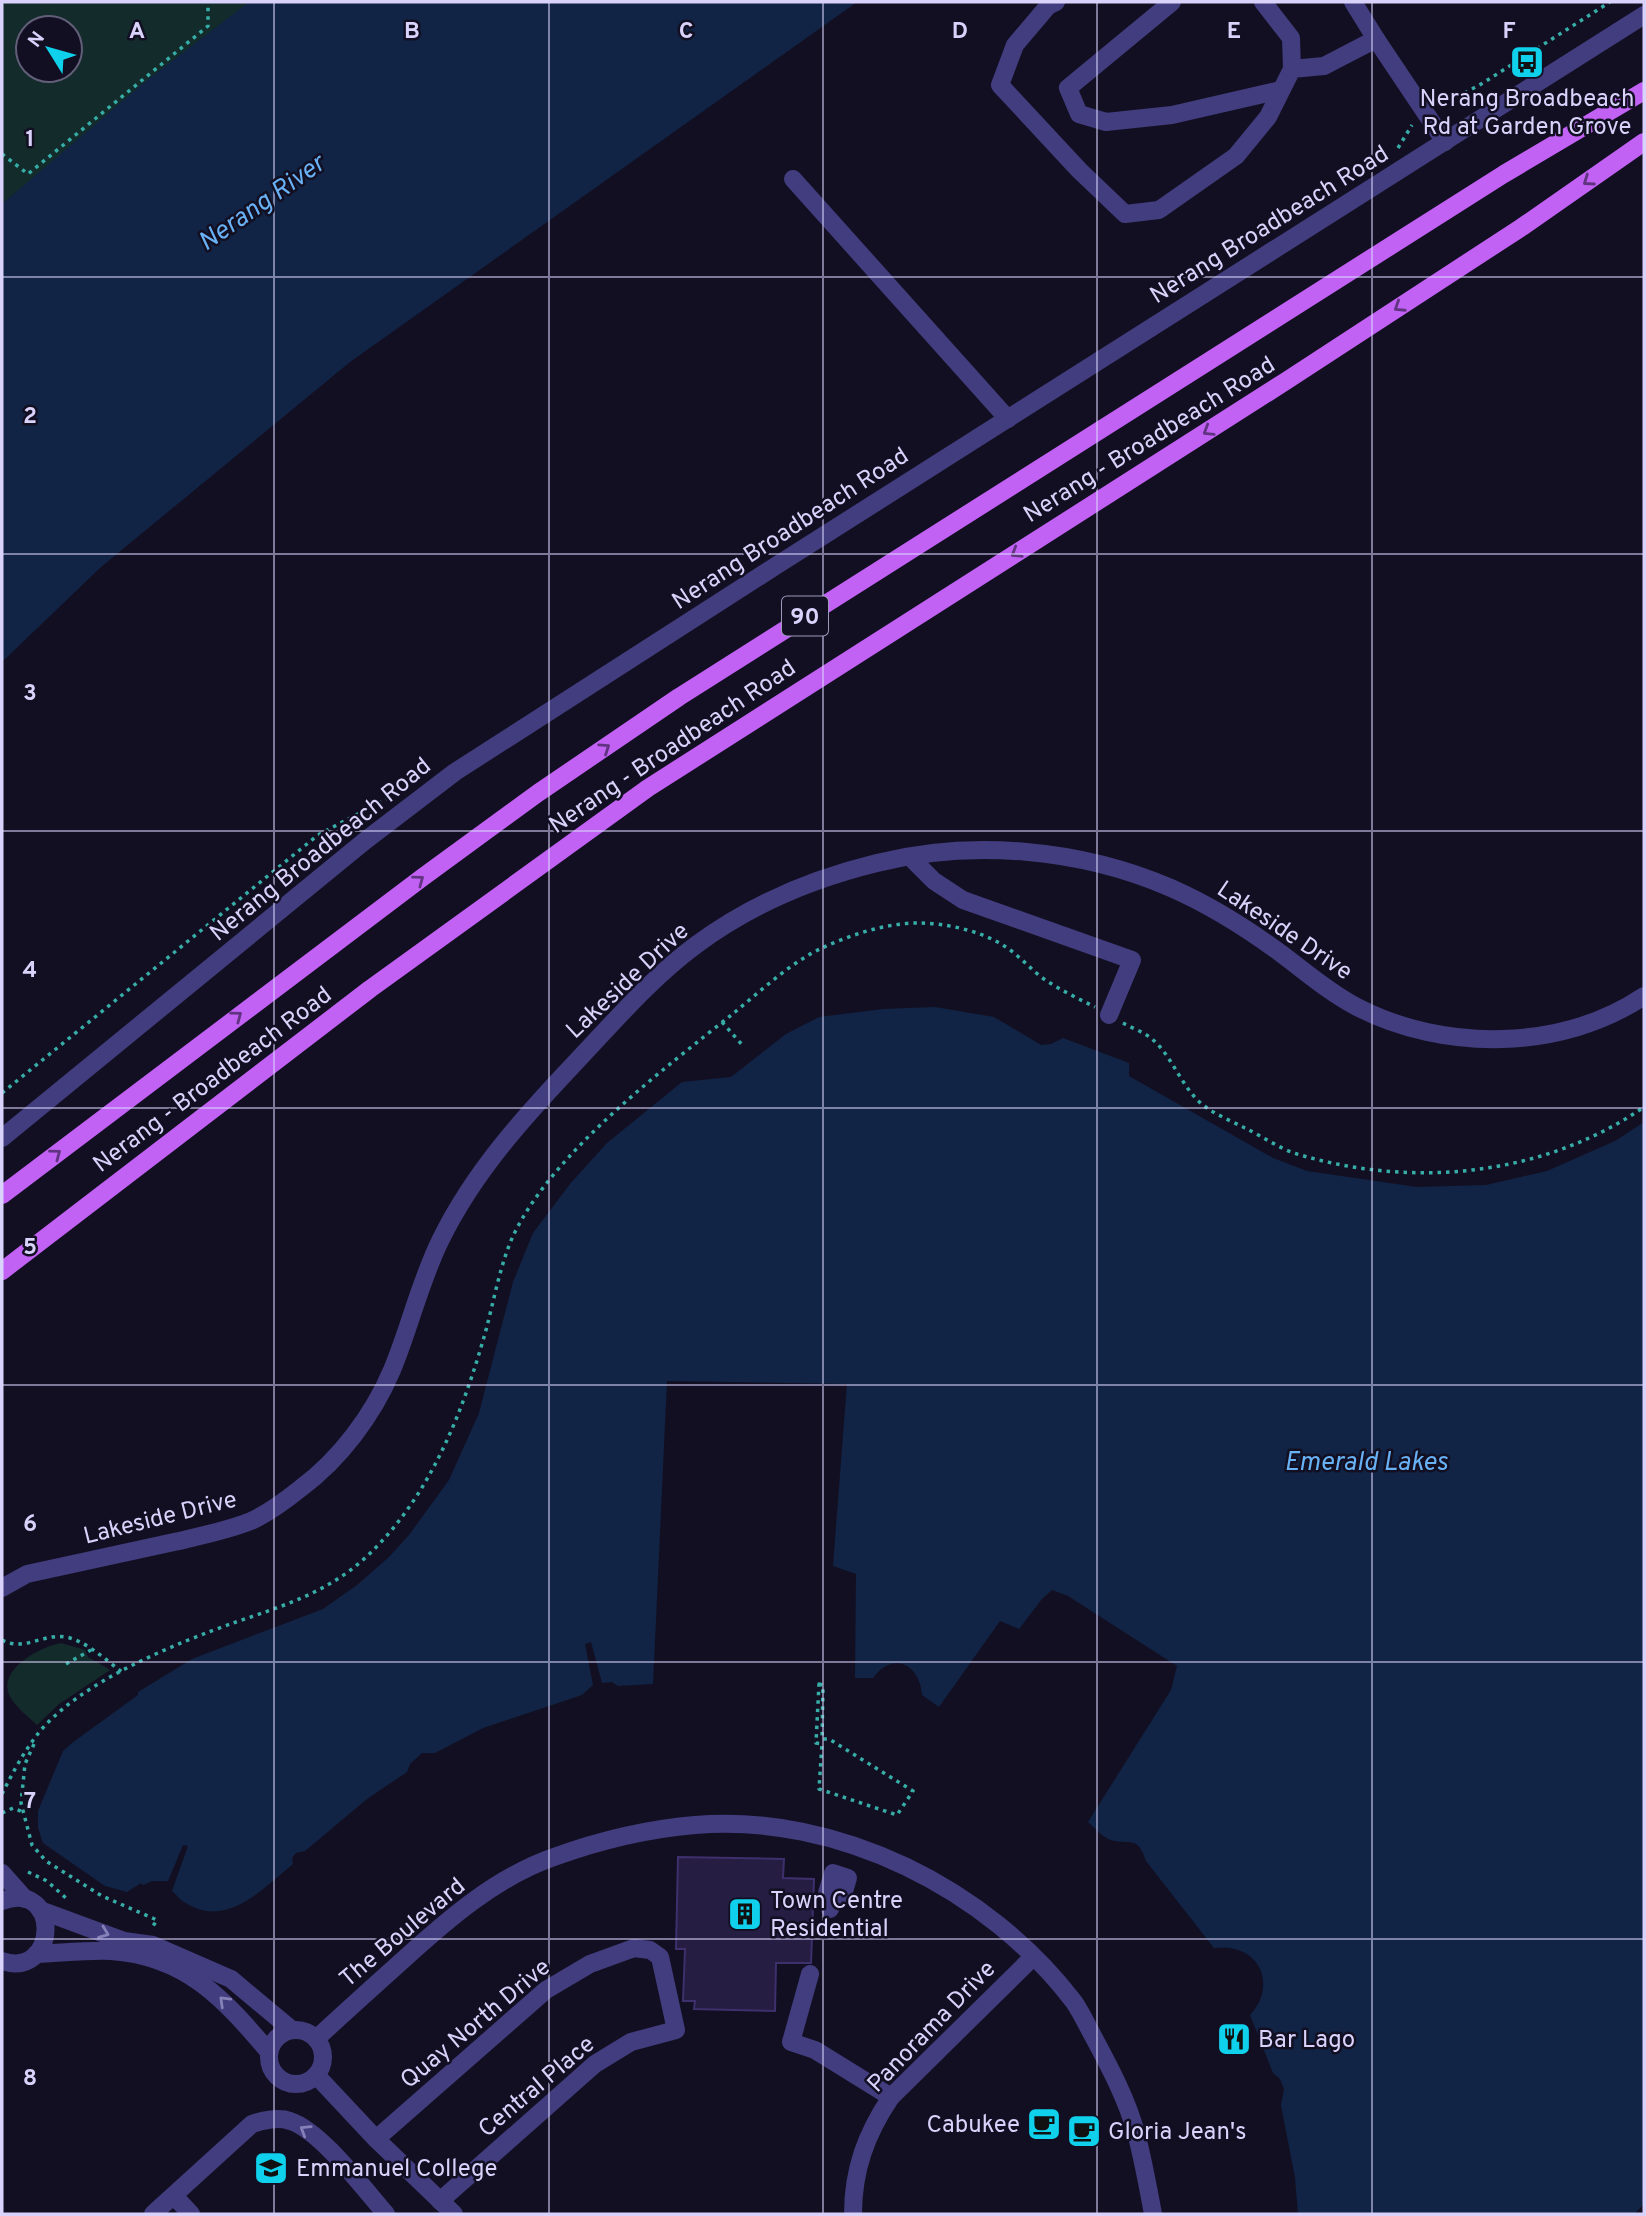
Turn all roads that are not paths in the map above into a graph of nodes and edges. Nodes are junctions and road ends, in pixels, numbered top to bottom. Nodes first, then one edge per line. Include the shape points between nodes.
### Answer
1 (1056, 2) edge
2 (1172, 2) edge
3 (1263, 2) edge
4 (1353, 2) edge
5 (1644, 15) edge
6 (1376, 39) junction
7 (1292, 69) junction
8 (1281, 90) junction
9 (1644, 91) edge
10 (1445, 142) junction
11 (1644, 142) edge
12 (793, 179) dead end
13 (1008, 419) junction
14 (910, 857) junction
15 (1644, 996) edge
16 (1109, 1015) road end
17 (2, 1138) edge
18 (2, 1195) edge
19 (2, 1271) edge
20 (2, 1588) edge
21 (850, 1846) junction
22 (2, 1873) edge
23 (25, 1899) junction
24 (2, 1901) edge
25 (832, 1902) dead end
26 (40, 1910) junction
27 (36, 1954) junction
28 (1033, 1957) junction
29 (10, 1962) edge
30 (810, 1974) dead end
31 (2, 1975) edge
32 (292, 2030) junction
33 (676, 2030) joint
34 (316, 2039) junction
35 (269, 2052) junction
36 (316, 2075) junction
37 (891, 2097) junction
38 (376, 2139) junction
39 (174, 2196) junction
40 (440, 2201) junction
41 (153, 2214) edge
42 (191, 2214) edge
43 (386, 2214) edge
44 (454, 2214) edge
45 (853, 2214) edge
46 (1153, 2214) edge

1 - 8 street via 1015,45 1000,85 1125,214 1159,210 1236,156 1268,117
2 - 8 street via 1068,88 1079,114 1106,122 1172,115
3 - 7 street via 1292,38
4 - 6 street
5 - 10 street, Nerang Broadbeach Road
6 - 7 street via 1324,66
6 - 10 street
7 - 8 street
18 -> 9 main road, Nerang - Broadbeach Road / 90 via 423,877 679,697 1492,181
10 - 13 street, Nerang Broadbeach Road
11 -> 19 main road, Nerang - Broadbeach Road / 90 via 1286,382 648,788 370,989
12 - 13 street
13 - 17 street, Nerang Broadbeach Road via 455,772
14 - 15 street, Lakeside Drive via 971,850 1030,852 1124,871 1227,916 1356,1006 1400,1026 1445,1035 1527,1038 1564,1031
14 - 16 street via 934,881 963,900 1132,960
14 - 20 street, Lakeside Drive via 829,876 752,909 694,946 638,996 477,1176 441,1237 390,1374 375,1402 331,1462 306,1485 254,1520 27,1574
21 - 25 street via 841,1876 833,1873 827,1893
21 - 28 street, The Boulevard via 890,1858 952,1890
21 - 34 street, The Boulevard via 772,1828 696,1825 635,1834 552,1857 453,1915
22 - 23 street
23 - 24 street
23 - 26 street
26 - 27 street via 47,1929 43,1948
26 -> 32 street via 124,1941 153,1945 231,1979
27 - 29 street
35 -> 27 street via 222,1998 180,1970 109,1951
28 - 37 street, Panorama Drive
28 - 46 street, The Boulevard via 1074,2003 1107,2062 1135,2130
29 - 31 street
30 - 37 street via 791,2042 815,2050
32 - 34 street via 305,2031
32 - 35 street via 277,2037
33 - 38 street, Quay North Drive via 660,1957 634,1948 590,1964 546,1990
33 - 40 street, Central Place via 631,2042 595,2064
34 - 36 street via 322,2060
35 - 36 street via 270,2066 286,2082 302,2083
36 - 38 street
37 - 45 street, Panorama Drive via 862,2150
38 - 40 street
39 - 41 street
39 - 42 street
43 -> 39 street via 312,2132 288,2120 252,2124
40 - 44 street

